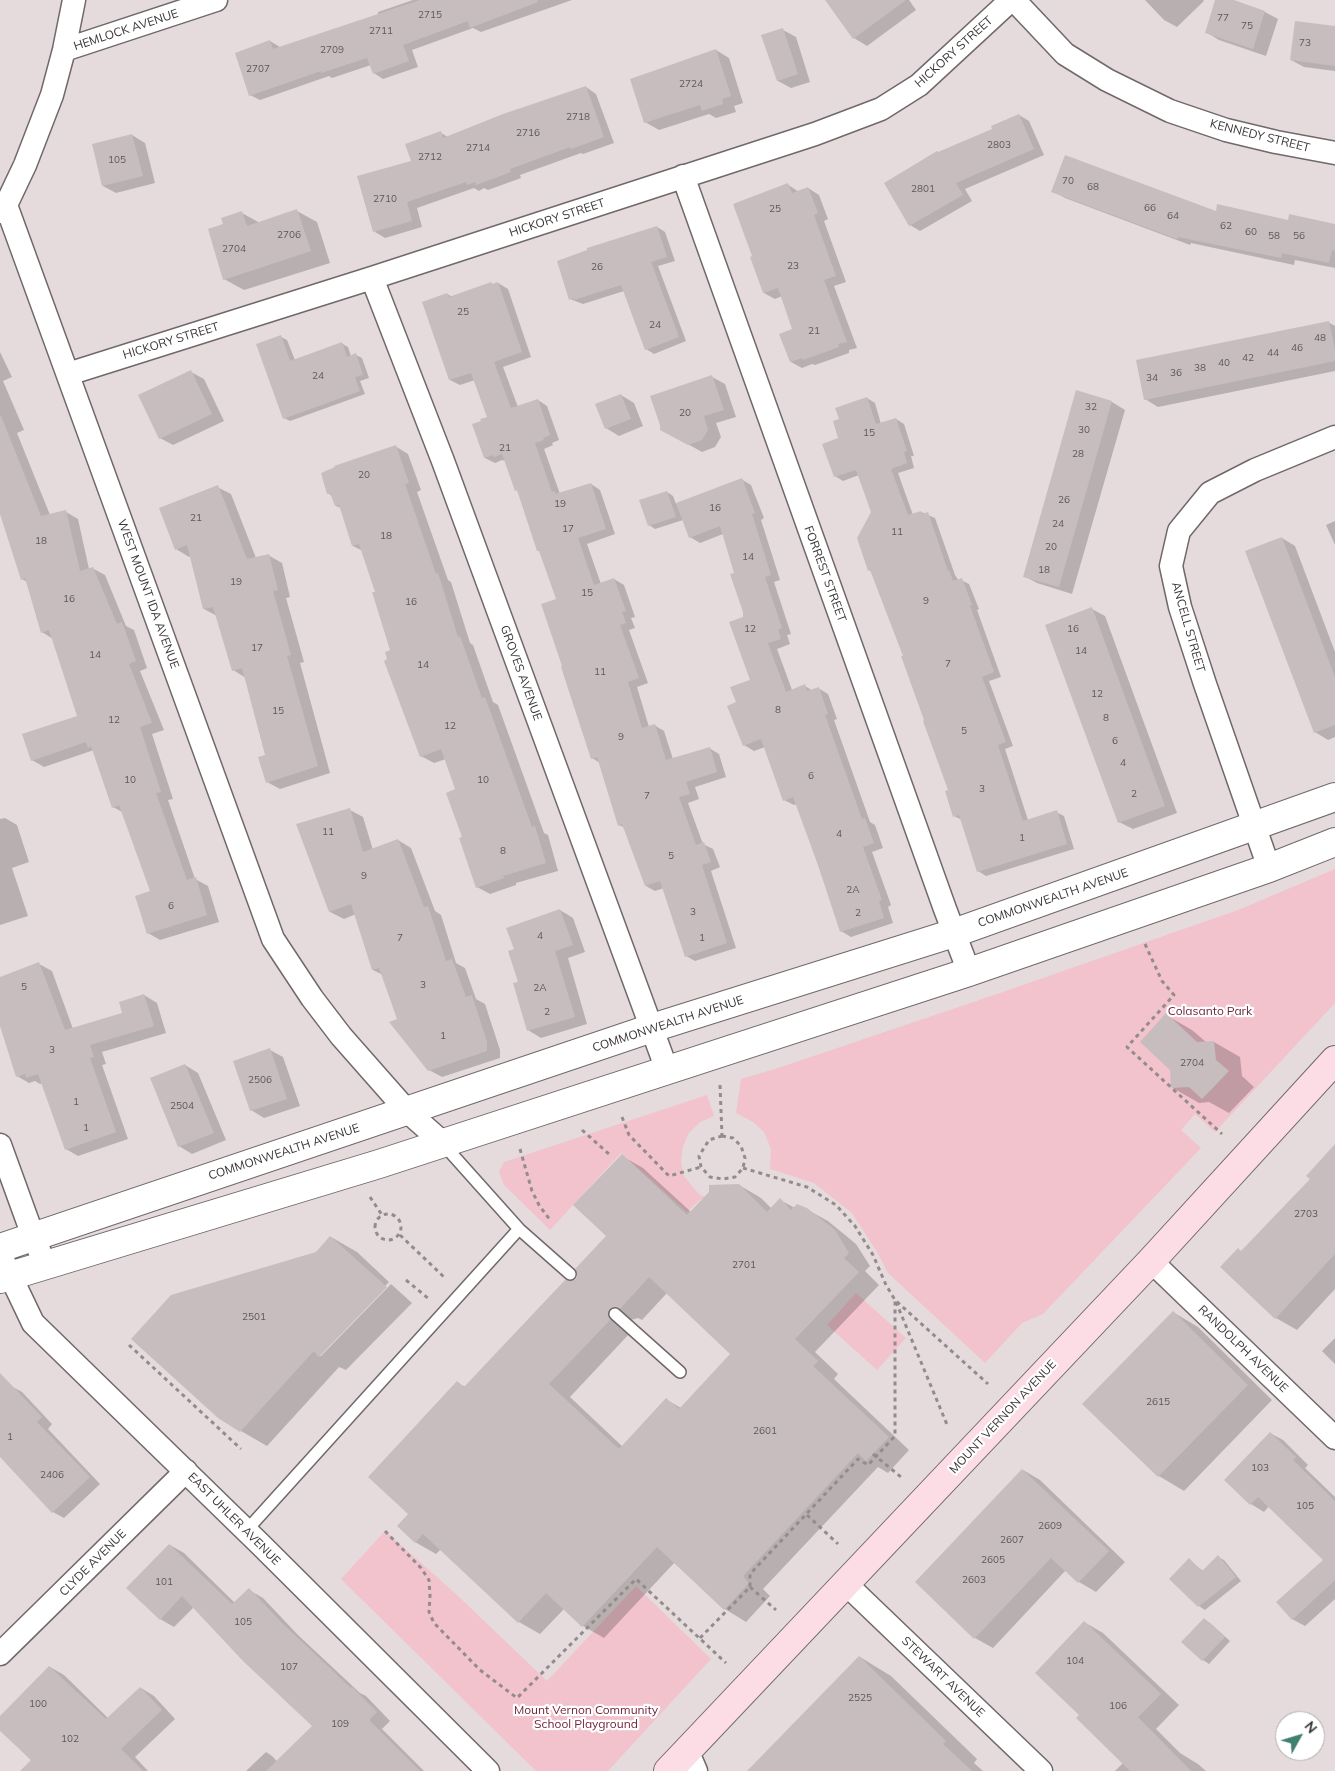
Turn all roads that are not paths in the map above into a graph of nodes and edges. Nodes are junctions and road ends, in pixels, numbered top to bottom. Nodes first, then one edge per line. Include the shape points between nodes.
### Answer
1 (74, 0) edge
2 (216, 0) edge
3 (1013, 0) edge
4 (64, 50) junction
5 (1335, 154) edge
6 (683, 176) junction
7 (3, 208) edge
8 (372, 278) junction
9 (68, 374) junction
10 (1335, 436) edge
11 (1335, 797) edge
12 (1253, 826) junction
13 (1335, 842) edge
14 (1269, 868) junction
15 (954, 933) junction
16 (969, 972) junction
17 (652, 1028) junction
18 (1335, 1060) edge
19 (667, 1070) junction
20 (408, 1112) junction
21 (442, 1142) junction
22 (0, 1145) edge
23 (519, 1229) junction
24 (33, 1236) junction
25 (0, 1248) edge
26 (1151, 1260) junction
27 (45, 1264) junction
28 (3, 1269) edge
29 (570, 1274) dead end
30 (615, 1314) dead end
31 (680, 1372) dead end
32 (1335, 1438) edge
33 (186, 1471) junction
34 (246, 1530) junction
35 (846, 1584) junction
36 (0, 1654) edge
37 (691, 1760) edge
38 (488, 1771) edge
39 (668, 1771) edge
40 (1041, 1771) edge

1 - 4 street, WEST MOUNT IDA AVENUE
2 - 4 street, HEMLOCK AVENUE
3 - 5 street, KENNEDY STREET via 1065,54 1107,80 1170,111 1226,130
3 - 6 street, HICKORY STREET via 919,85 882,109
4 - 7 street, WEST MOUNT IDA AVENUE via 37,136
6 - 8 street, HICKORY STREET
6 - 15 street, FORREST STREET
7 - 9 street, WEST MOUNT IDA AVENUE
8 - 9 street, HICKORY STREET
8 - 17 street, GROVES AVENUE via 443,461
9 - 20 street, WEST MOUNT IDA AVENUE via 273,939 312,998
10 - 12 street, ANCELL STREET via 1210,493 1179,531 1171,566 1180,607
11 - 12 street, COMMONWEALTH AVENUE
12 - 14 street, ANCELL STREET
12 - 15 street, COMMONWEALTH AVENUE
13 - 14 street
14 - 16 street
15 - 16 street, FORREST STREET
15 - 17 street, COMMONWEALTH AVENUE
16 - 19 street
17 - 19 street, GROVES AVENUE
17 - 20 street, COMMONWEALTH AVENUE
18 - 26 main road, MOUNT VERNON AVENUE
19 - 21 street
20 - 21 street, WEST MOUNT IDA AVENUE
20 - 24 street, COMMONWEALTH AVENUE
21 - 23 lane
21 - 27 street
22 - 24 street
23 - 29 lane
23 - 34 lane
24 - 25 street, COMMONWEALTH AVENUE
24 - 27 street
26 - 32 street, RANDOLPH AVENUE
26 - 35 main road, MOUNT VERNON AVENUE
27 - 28 street
28 - 33 street, EAST UHLER AVENUE via 33,1323
30 - 31 lane
33 - 34 street, EAST UHLER AVENUE
33 - 36 street, CLYDE AVENUE
34 - 38 street, EAST UHLER AVENUE
35 - 37 main road, MOUNT VERNON AVENUE
35 - 40 street, STEWART AVENUE
37 - 39 main road, MOUNT VERNON AVENUE

